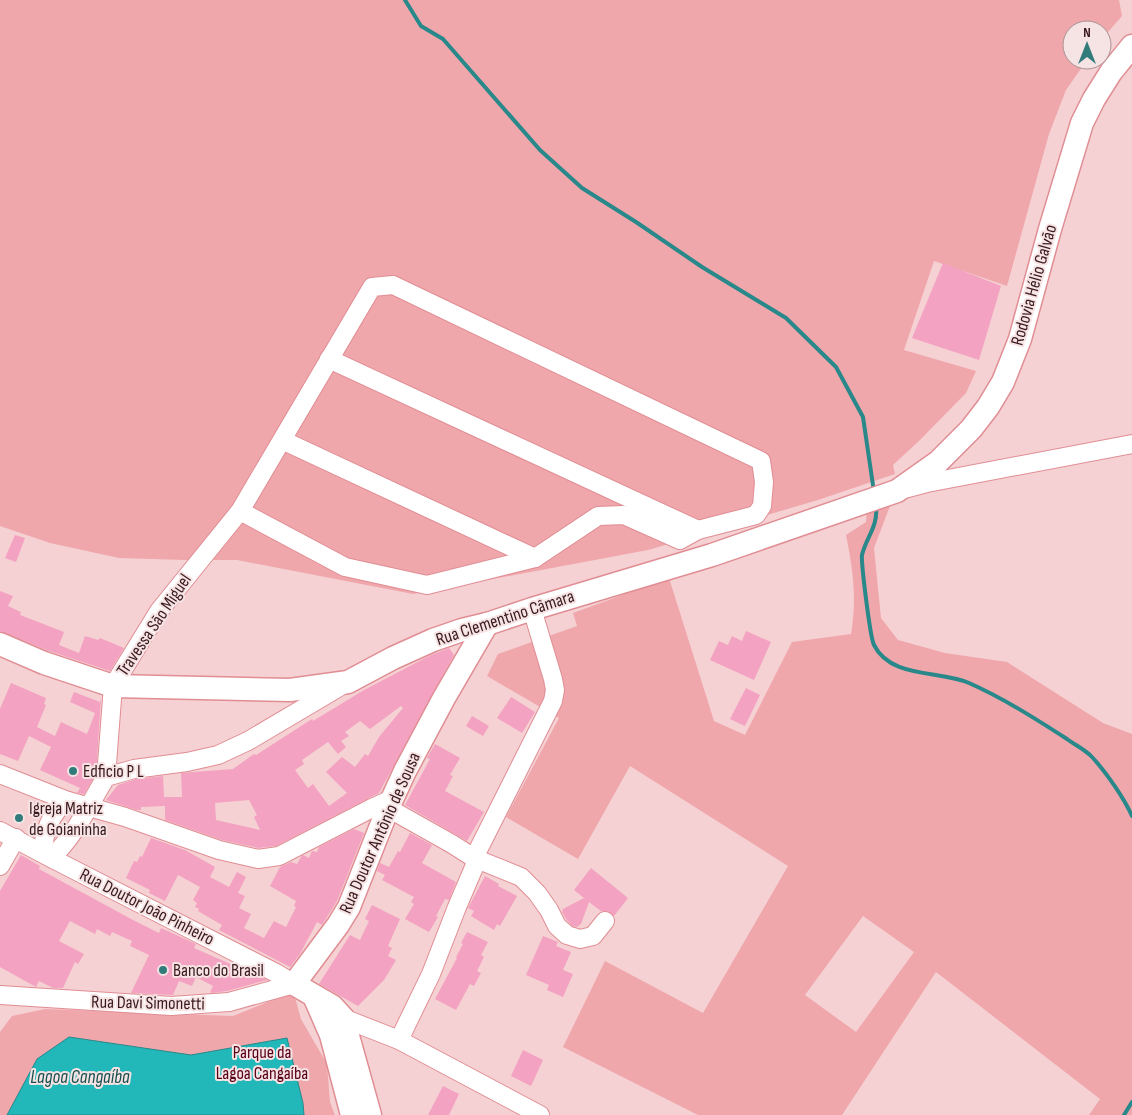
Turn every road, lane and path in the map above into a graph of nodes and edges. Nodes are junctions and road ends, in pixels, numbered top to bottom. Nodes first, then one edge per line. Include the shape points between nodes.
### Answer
1 (1132, 46) edge
2 (329, 359) junction
3 (282, 440) junction
4 (1132, 444) edge
5 (894, 492) junction
6 (240, 511) junction
7 (698, 530) junction
8 (535, 558) junction
9 (532, 609) junction
10 (487, 624) junction
11 (0, 644) edge
12 (348, 682) junction
13 (113, 686) junction
14 (0, 774) edge
15 (106, 777) junction
16 (68, 801) junction
17 (390, 804) junction
18 (88, 807) junction
19 (8, 835) edge
20 (47, 856) junction
21 (474, 858) junction
22 (0, 866) edge
23 (605, 921) dead end
24 (294, 984) junction
25 (0, 995) edge
26 (314, 996) junction
27 (343, 1018) junction
28 (399, 1040) junction
29 (352, 1115) edge
30 (370, 1115) edge
31 (540, 1115) edge

1 - 5 main road, Rodovia Hélio Galvão via 1111,72 1082,123 1020,339 1002,382 971,429 938,462
2 - 3 street, Travessa São Miguel
2 - 7 street
2 - 7 street, Travessa São Miguel via 372,287 393,285 761,461 764,482 762,506 756,515
3 - 6 street, Travessa São Miguel
3 - 8 street
4 - 5 street
5 - 9 main road, Rua Clementino Câmara via 712,555
6 - 8 street via 345,567 427,585
6 - 13 street, Travessa São Miguel via 150,624
7 - 8 street via 680,540 624,515 598,516
9 - 10 main road, Rua Clementino Câmara
9 - 21 street via 553,679 554,701
10 - 12 main road, Rua Clementino Câmara via 433,640
10 - 17 main road, Rua Doutor Antônio de Sousa
11 - 13 main road, Rua Clementino Câmara
12 - 13 main road, Rua Clementino Câmara via 290,690
12 - 15 street via 218,755
13 - 15 street, Travessa São Miguel
14 - 16 street
15 - 18 street
16 - 18 street
16 - 20 street via 52,816 47,828
17 - 18 street via 372,808 268,859 233,854
17 - 21 street
17 - 24 main road, Rua Doutor Antônio de Sousa via 349,907
18 - 20 street via 73,834
19 - 20 street, Rua Doutor João Pinheiro
19 - 22 street
20 - 24 street, Rua Doutor João Pinheiro
21 - 23 street via 521,877 538,893 567,935 580,939 594,936
21 - 28 street via 475,866 431,974
24 - 25 street, Rua Davi Simonetti via 229,1002 199,1006
24 - 26 main road
26 - 27 main road via 332,1006
26 - 29 main road via 331,1035
27 - 28 street
27 - 30 main road
28 - 31 street

